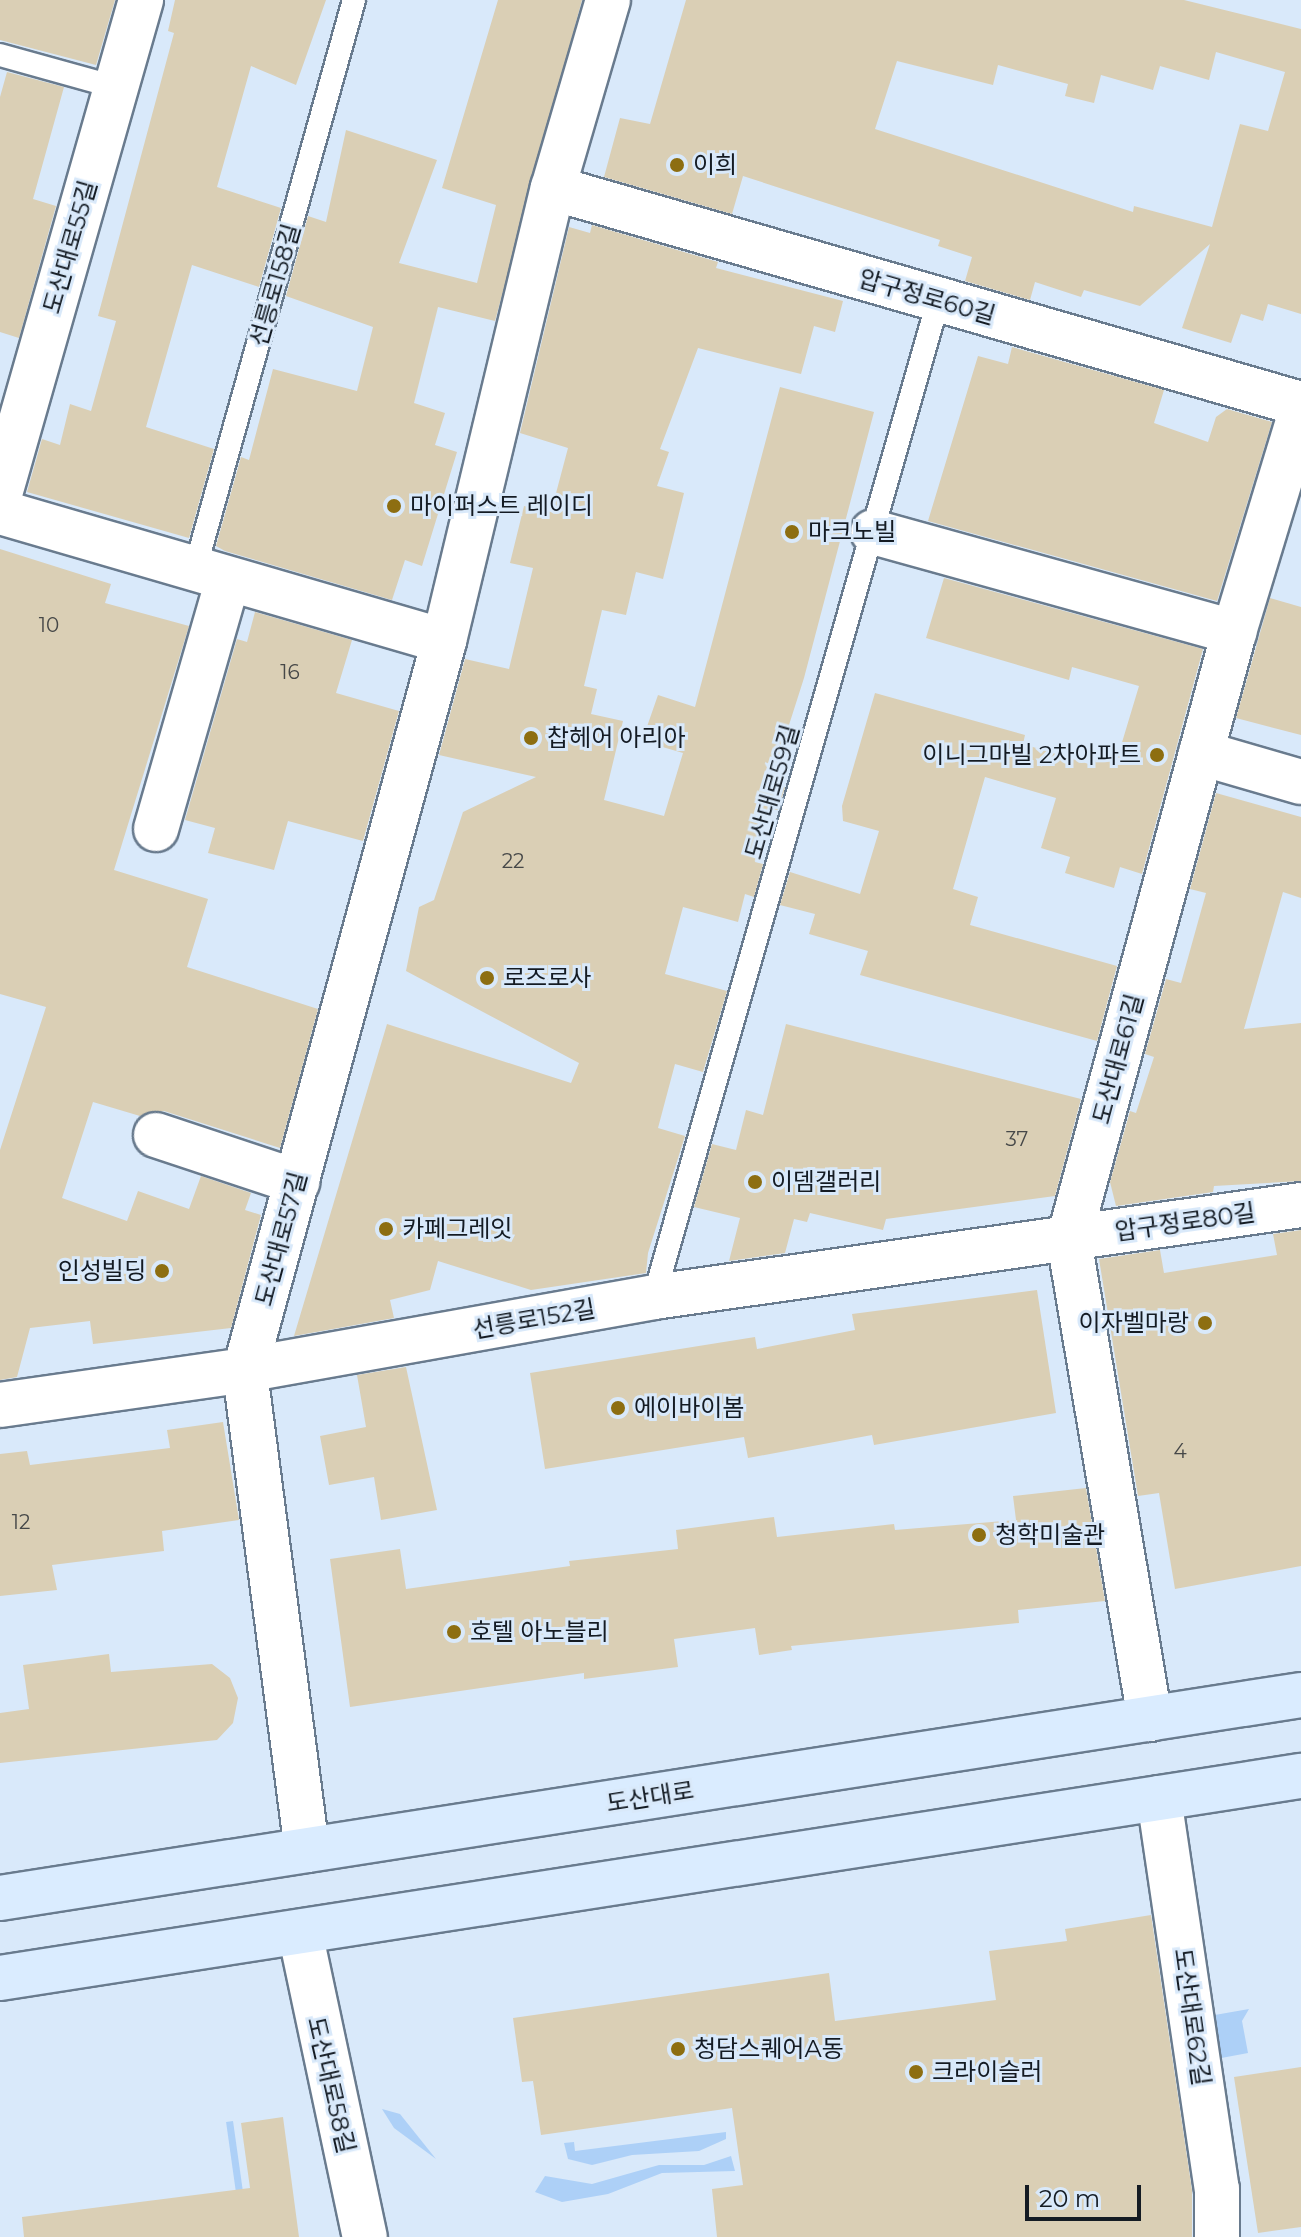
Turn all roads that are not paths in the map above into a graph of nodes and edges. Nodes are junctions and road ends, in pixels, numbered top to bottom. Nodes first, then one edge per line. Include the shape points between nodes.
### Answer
1 (141, 0) edge
2 (354, 0) edge
3 (608, 0) edge
4 (0, 55) edge
5 (115, 87) junction
6 (553, 188) junction
7 (938, 301) junction
8 (1301, 404) edge
9 (1301, 411) edge
10 (0, 494) edge
11 (0, 512) edge
12 (873, 532) junction
13 (212, 574) junction
14 (1234, 632) junction
15 (444, 641) junction
16 (1201, 753) junction
17 (1301, 782) edge
18 (156, 829) dead end
19 (156, 1135) dead end
20 (297, 1182) junction
21 (1301, 1205) edge
22 (1069, 1239) junction
23 (654, 1297) junction
24 (245, 1370) junction
25 (0, 1405) edge
26 (1301, 1695) edge
27 (1150, 1719) junction
28 (1301, 1776) edge
29 (1159, 1798) junction
30 (307, 1850) junction
31 (0, 1898) edge
32 (300, 1932) junction
33 (0, 1978) edge
34 (365, 2237) edge
35 (1217, 2237) edge

1 - 5 street, 도산대로55길
2 - 13 lane, 선릉로158길
3 - 6 street
4 - 5 lane
5 - 10 street, 도산대로55길
6 - 7 street, 압구정로60길
6 - 15 street
7 - 8 street, 압구정로60길
7 - 12 lane, 도산대로59길
9 - 14 street, 도산대로61길
11 - 13 street
12 - 14 street
12 - 23 lane, 도산대로59길
13 - 15 street
13 - 18 street
14 - 16 street, 도산대로61길
15 - 20 street, 도산대로57길
16 - 17 street
16 - 22 street, 도산대로61길
19 - 20 street
20 - 24 street, 도산대로57길
21 - 22 street, 압구정로80길
22 - 23 street, 선릉로152길
22 - 27 street, 도산대로61길
23 - 24 street, 선릉로152길
24 - 25 street, 선릉로152길
24 - 30 street, 도산대로57길
26 - 27 main road, 도산대로
27 - 30 main road, 도산대로
28 - 29 main road
29 - 32 main road
29 - 35 street, 도산대로62길 via 1217,2189
30 - 31 main road, 도산대로
32 - 33 main road
32 - 34 street, 도산대로58길

